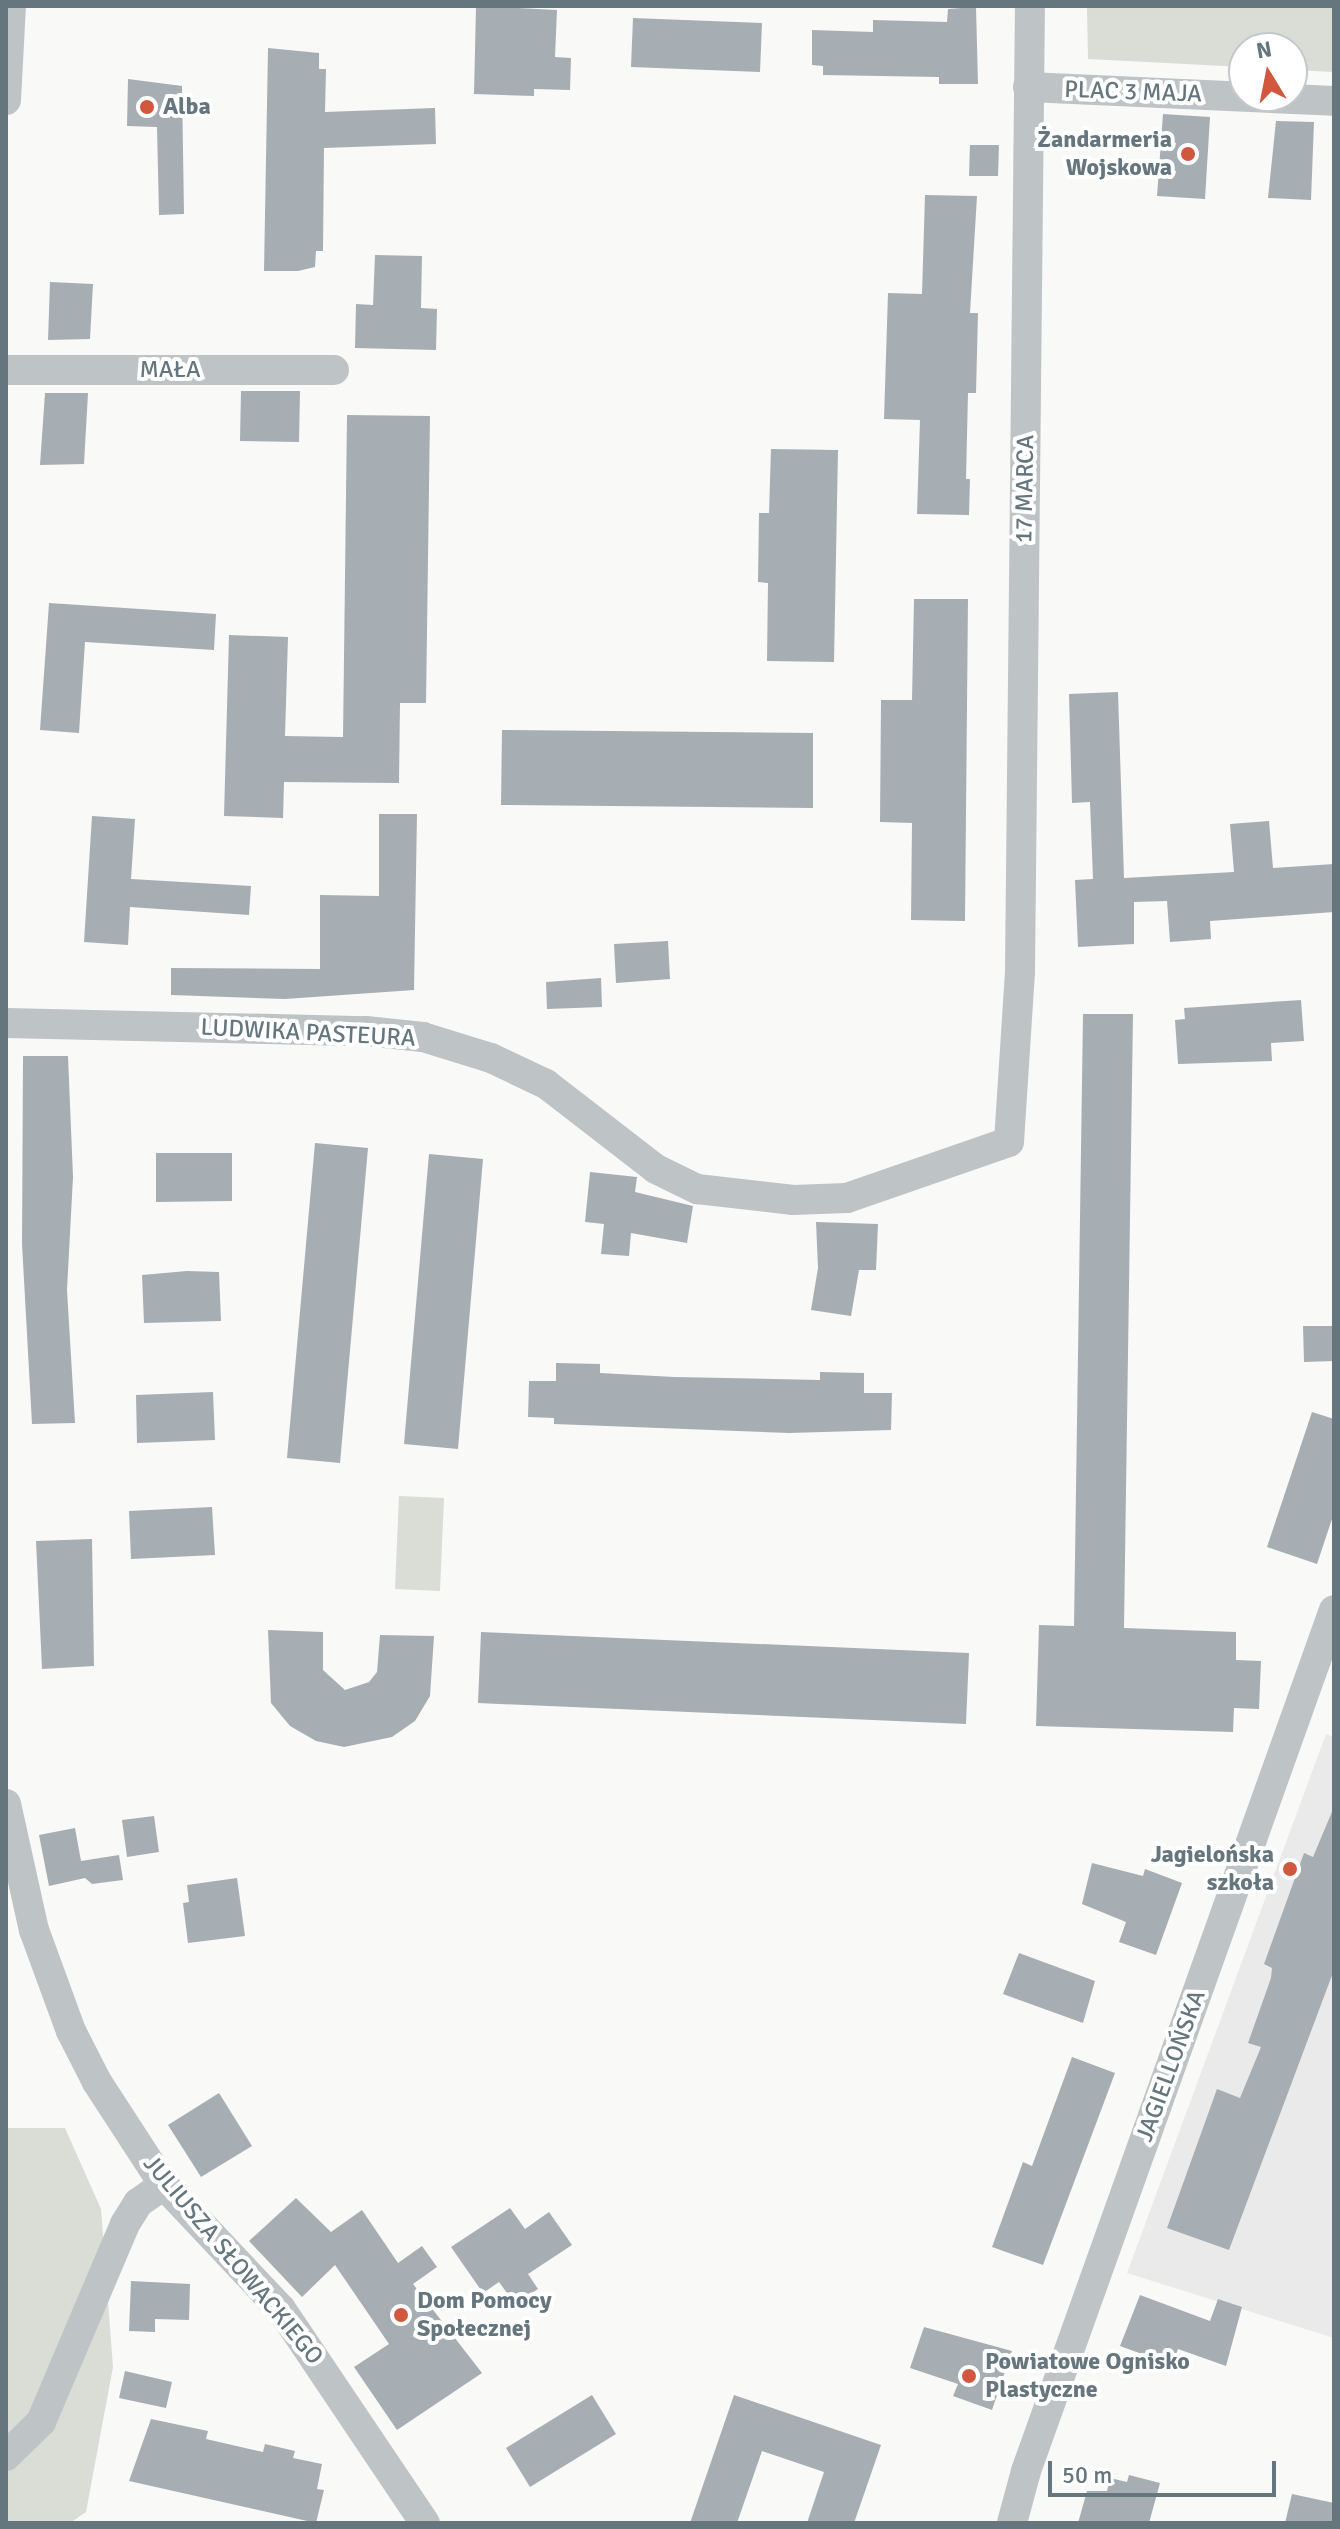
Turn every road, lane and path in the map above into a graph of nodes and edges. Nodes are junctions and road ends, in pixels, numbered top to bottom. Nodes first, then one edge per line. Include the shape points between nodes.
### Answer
1 (11, 6) edge
2 (1030, 6) edge
3 (1028, 87) junction
4 (6, 100) edge
5 (1334, 101) edge
6 (6, 370) edge
7 (334, 370) dead end
8 (1020, 971) joint
9 (6, 1023) edge
10 (1334, 1610) edge
11 (6, 1804) edge
12 (164, 2185) junction
13 (6, 2456) edge
14 (425, 2523) edge
15 (1012, 2523) edge

1 - 4 street
2 - 3 street, 17 MARCA
3 - 5 street, PLAC 3 MAJA
3 - 8 street, 17 MARCA
6 - 7 street, MAŁA
8 - 9 street, LUDWIKA PASTEURA via 1009,1142 867,1193 831,1200 706,1190 679,1182 546,1084 491,1058 423,1037 366,1031
10 - 15 street, JAGIELLOŃSKA via 1026,2471
11 - 12 street, JULIUSZA SŁOWACKIEGO via 34,1930 71,2031 97,2082
12 - 13 street via 138,2203 125,2224 41,2422
12 - 14 street, JULIUSZA SŁOWACKIEGO via 281,2309

